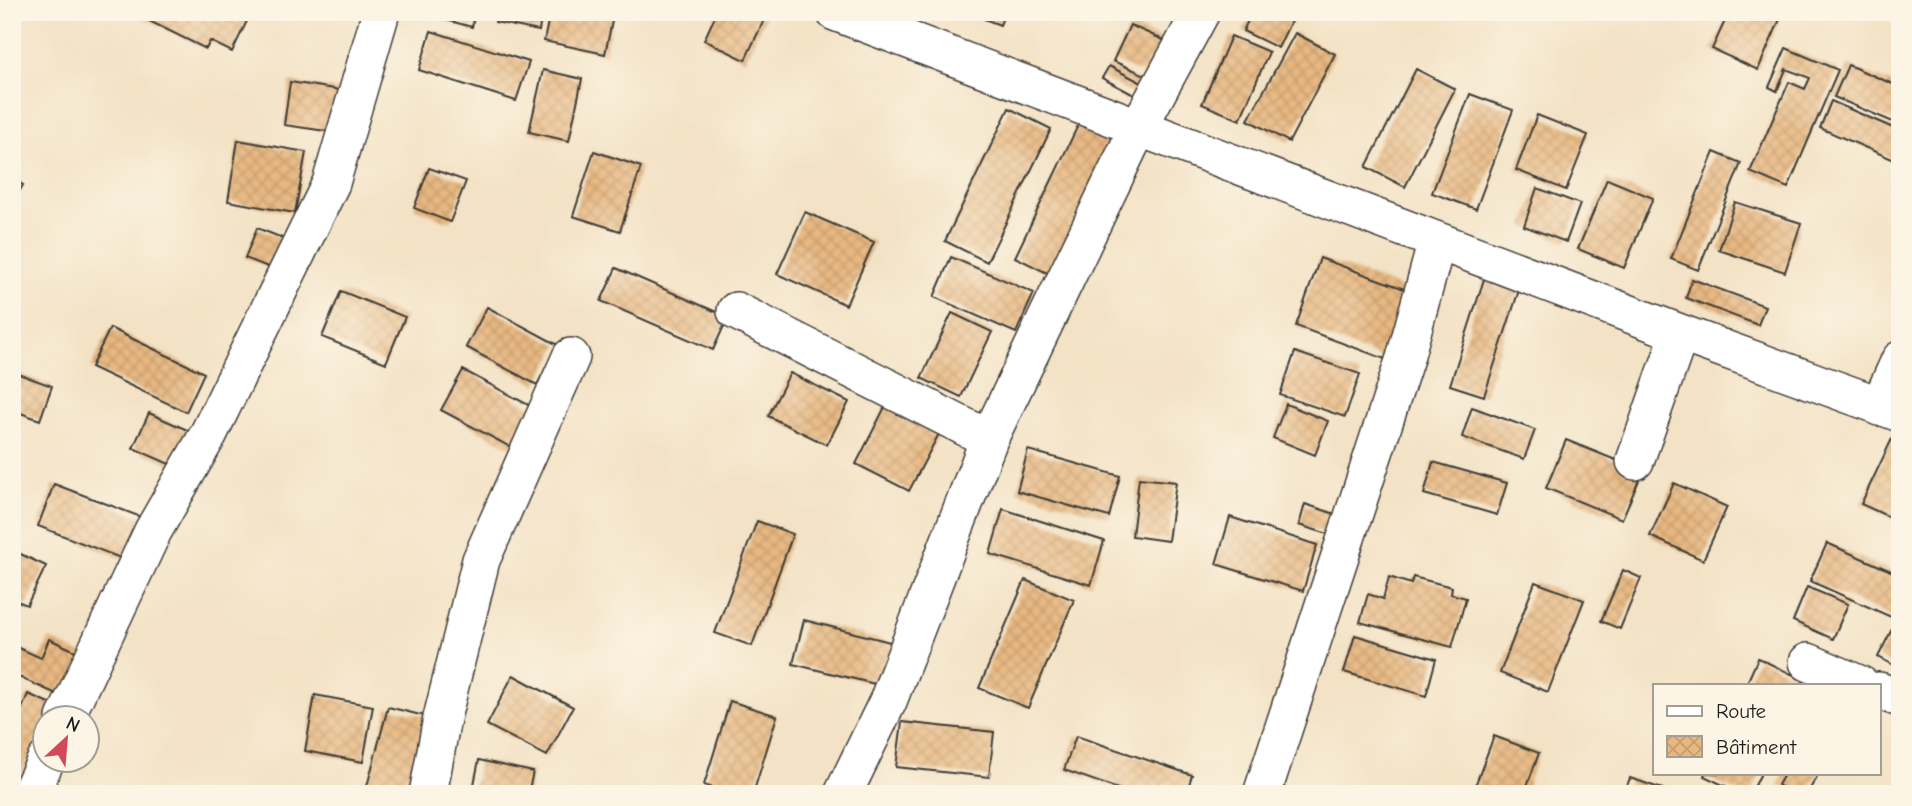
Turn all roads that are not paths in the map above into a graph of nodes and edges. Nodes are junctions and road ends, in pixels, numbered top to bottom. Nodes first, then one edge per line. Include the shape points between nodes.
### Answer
1 (381, 12) edge
2 (835, 12) edge
3 (1201, 12) edge
4 (1138, 128) junction
5 (1437, 241) junction
6 (736, 312) dead end
7 (1680, 333) junction
8 (571, 357) dead end
9 (1900, 360) edge
10 (1889, 410) edge
11 (989, 439) junction
12 (1635, 461) dead end
13 (1808, 662) dead end
14 (1859, 684) edge
15 (1881, 692) edge
16 (1900, 698) edge
17 (72, 704) edge
18 (39, 774) edge
19 (30, 794) edge
20 (428, 794) edge
21 (843, 794) edge
22 (1262, 794) edge

1 - 17 street via 331,183 208,435 153,531
2 - 4 street
3 - 4 street
4 - 5 street
4 - 11 street
5 - 7 street
5 - 22 street via 1405,358
6 - 11 street
7 - 10 street
7 - 12 street
8 - 20 street via 481,560
9 - 10 street
11 - 21 street via 887,701
13 - 14 street
15 - 16 street
18 - 19 street

